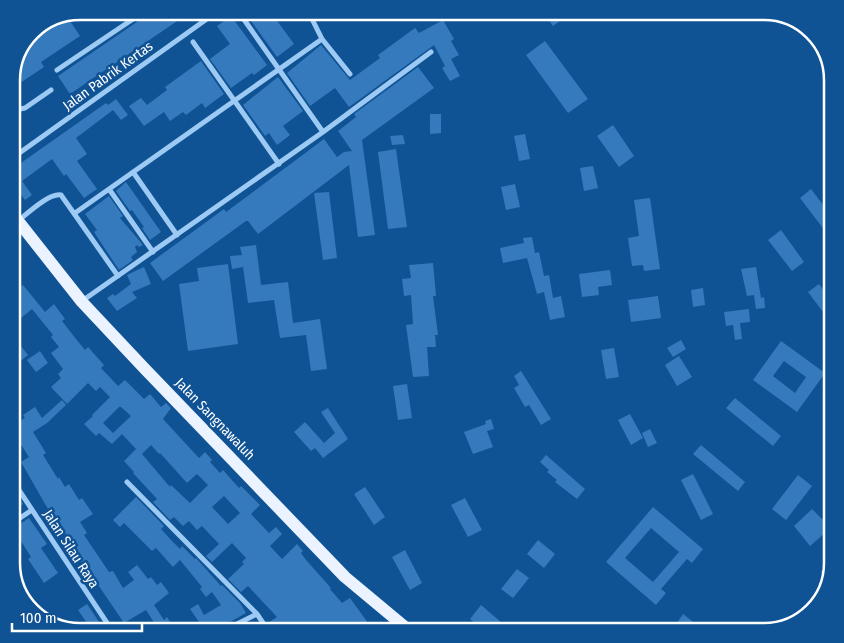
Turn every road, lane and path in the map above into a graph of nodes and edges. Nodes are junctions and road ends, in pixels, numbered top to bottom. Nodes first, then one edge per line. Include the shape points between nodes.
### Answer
1 (132, 20) edge
2 (205, 20) edge
3 (245, 20) edge
4 (313, 20) edge
5 (322, 38) junction
6 (193, 42) dead end
7 (431, 52) dead end
8 (280, 69) junction
9 (57, 70) dead end
10 (350, 74) dead end
11 (51, 90) dead end
12 (235, 100) junction
13 (20, 109) edge
14 (323, 132) junction
15 (20, 153) edge
16 (279, 164) junction
17 (133, 172) junction
18 (109, 189) junction
19 (20, 213) edge
20 (75, 213) junction
21 (20, 222) edge
22 (177, 235) junction
23 (153, 252) junction
24 (118, 276) junction
25 (82, 302) junction
26 (127, 482) dead end
27 (20, 492) edge
28 (32, 510) junction
29 (20, 518) edge
30 (257, 614) junction
31 (106, 623) edge
32 (239, 623) edge
33 (263, 623) edge
34 (399, 623) edge

1 - 9 street
2 - 15 street, Jalan Pabrik Kertas
3 - 8 street
4 - 5 street
5 - 8 street
5 - 10 street
6 - 12 street
7 - 14 street
8 - 12 street
8 - 14 street
11 - 13 street
12 - 16 street
12 - 17 street
14 - 16 street
16 - 22 street
17 - 18 street
17 - 22 street
18 - 20 street
18 - 23 street
19 - 20 street via 56,194 61,195
20 - 24 street
21 - 25 main road, Jalan Sangnawaluh
22 - 23 street
23 - 24 street
24 - 25 street
25 - 34 main road, Jalan Sangnawaluh via 345,577
26 - 30 street
27 - 28 street, Jalan Silau Raya
28 - 29 street
28 - 31 street, Jalan Silau Raya
30 - 32 street
30 - 33 street

